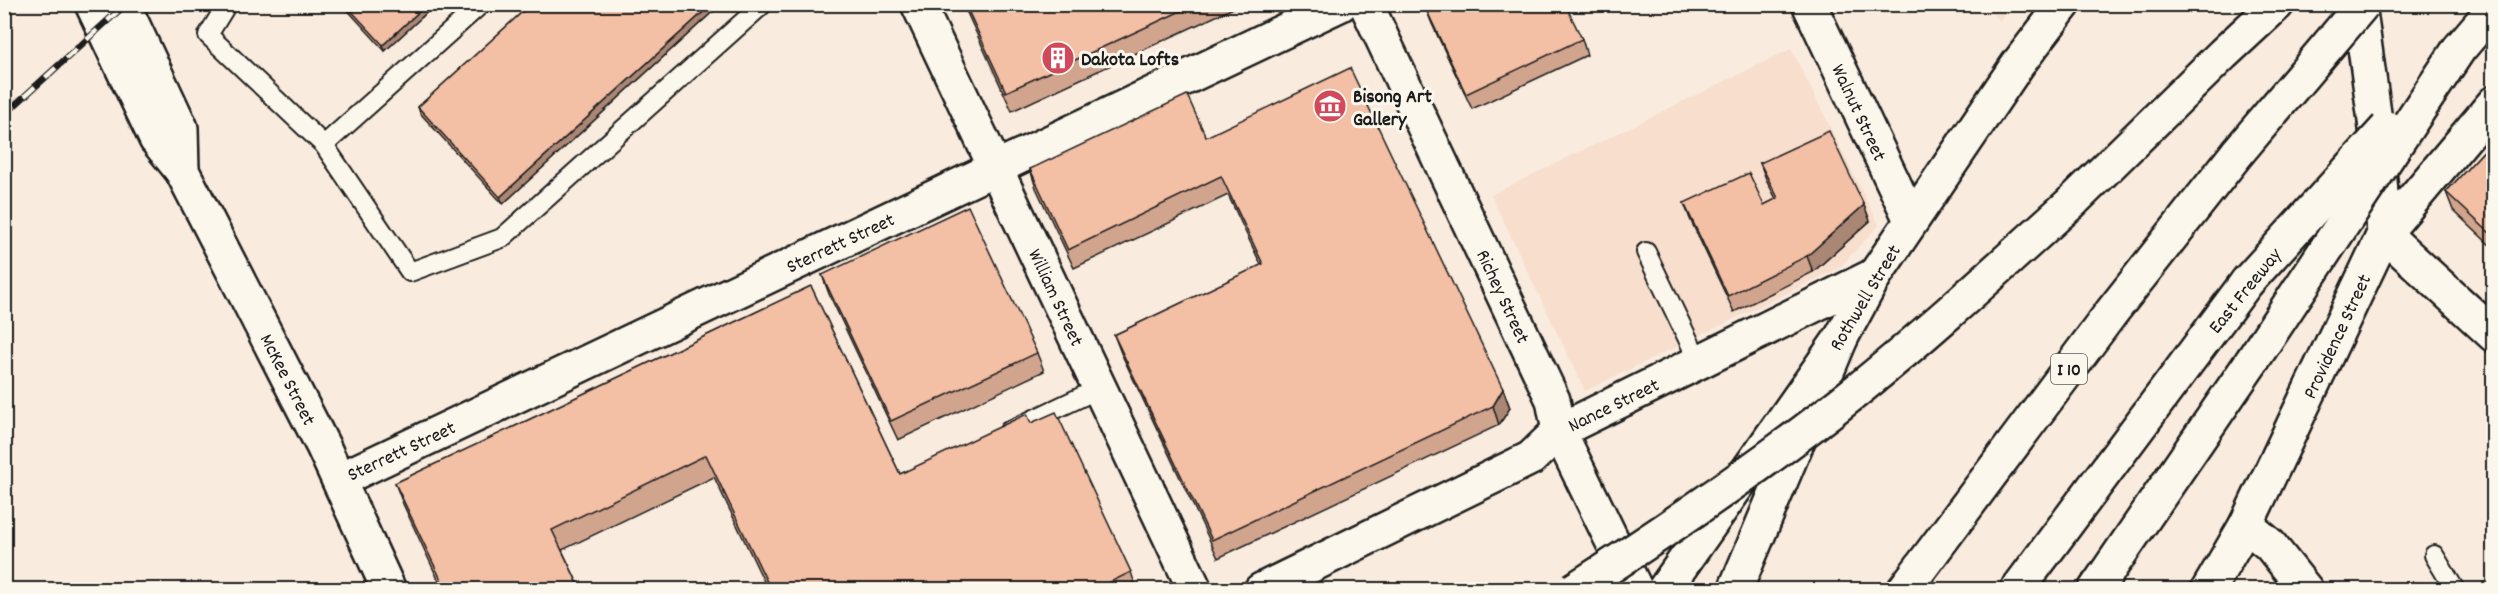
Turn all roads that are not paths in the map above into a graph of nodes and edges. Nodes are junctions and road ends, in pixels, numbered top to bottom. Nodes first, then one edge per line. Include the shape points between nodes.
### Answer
1 (92, 4) edge
2 (123, 4) edge
3 (227, 4) edge
4 (481, 4) edge
5 (763, 4) edge
6 (918, 4) edge
7 (1341, 4) edge
8 (1366, 4) edge
9 (1809, 4) edge
10 (2064, 4) edge
11 (2277, 4) edge
12 (2361, 4) edge
13 (2493, 8) edge
14 (2459, 49) junction
15 (2493, 103) edge
16 (324, 145) junction
17 (996, 169) junction
18 (182, 171) junction
19 (1911, 220) junction
20 (2384, 234) junction
21 (1646, 252) dead end
22 (1875, 275) junction
23 (2493, 335) edge
24 (1841, 338) junction
25 (1699, 362) junction
26 (1100, 388) junction
27 (1559, 431) junction
28 (994, 438) edge
29 (339, 480) junction
30 (2246, 525) junction
31 (2434, 555) dead end
32 (366, 590) edge
33 (389, 590) edge
34 (1194, 590) edge
35 (1262, 590) edge
36 (1574, 590) edge
37 (1636, 590) edge
38 (1664, 590) edge
39 (1735, 590) edge
40 (1904, 590) edge
41 (2017, 590) edge
42 (2096, 590) edge
43 (2208, 590) edge
44 (2306, 590) edge
45 (2455, 590) edge

1 - 18 main road, McKee Street via 156,140
2 - 18 main road, McKee Street via 181,128
3 - 16 lane via 208,35
4 - 16 lane
5 - 16 lane via 502,238 410,272
6 - 17 main road, William Street
7 - 17 main road, Sterrett Street
8 - 27 main road, Richey Street via 1554,400
9 - 19 main road, Walnut Street
10 - 19 main road, Rothwell Street
11 - 36 main road, bridge via 2072,202 1859,388 1676,524
12 - 20 main road
12 - 40 main road, I 10, bridge via 2104,322
13 - 14 main road, East Freeway
14 - 41 main road, East Freeway, bridge via 2247,282
14 - 42 main road, bridge
15 - 20 main road, Providence Street
17 - 26 main road, William Street
17 - 29 main road, Sterrett Street
18 - 29 main road, McKee Street
19 - 22 main road, Rothwell Street
20 - 23 main road
20 - 30 main road, Providence Street
21 - 25 lane
22 - 24 main road, Rothwell Street
22 - 25 main road, Nance Street
24 - 38 main road, Rothwell Street
24 - 39 main road
25 - 27 main road, Nance Street
26 - 28 lane
26 - 34 main road, William Street
27 - 35 main road, Nance Street via 1531,458
27 - 37 main road, Richey Street
29 - 32 main road
29 - 33 main road, McKee Street
30 - 43 main road, Providence Street
30 - 44 main road via 2270,545
31 - 45 lane

